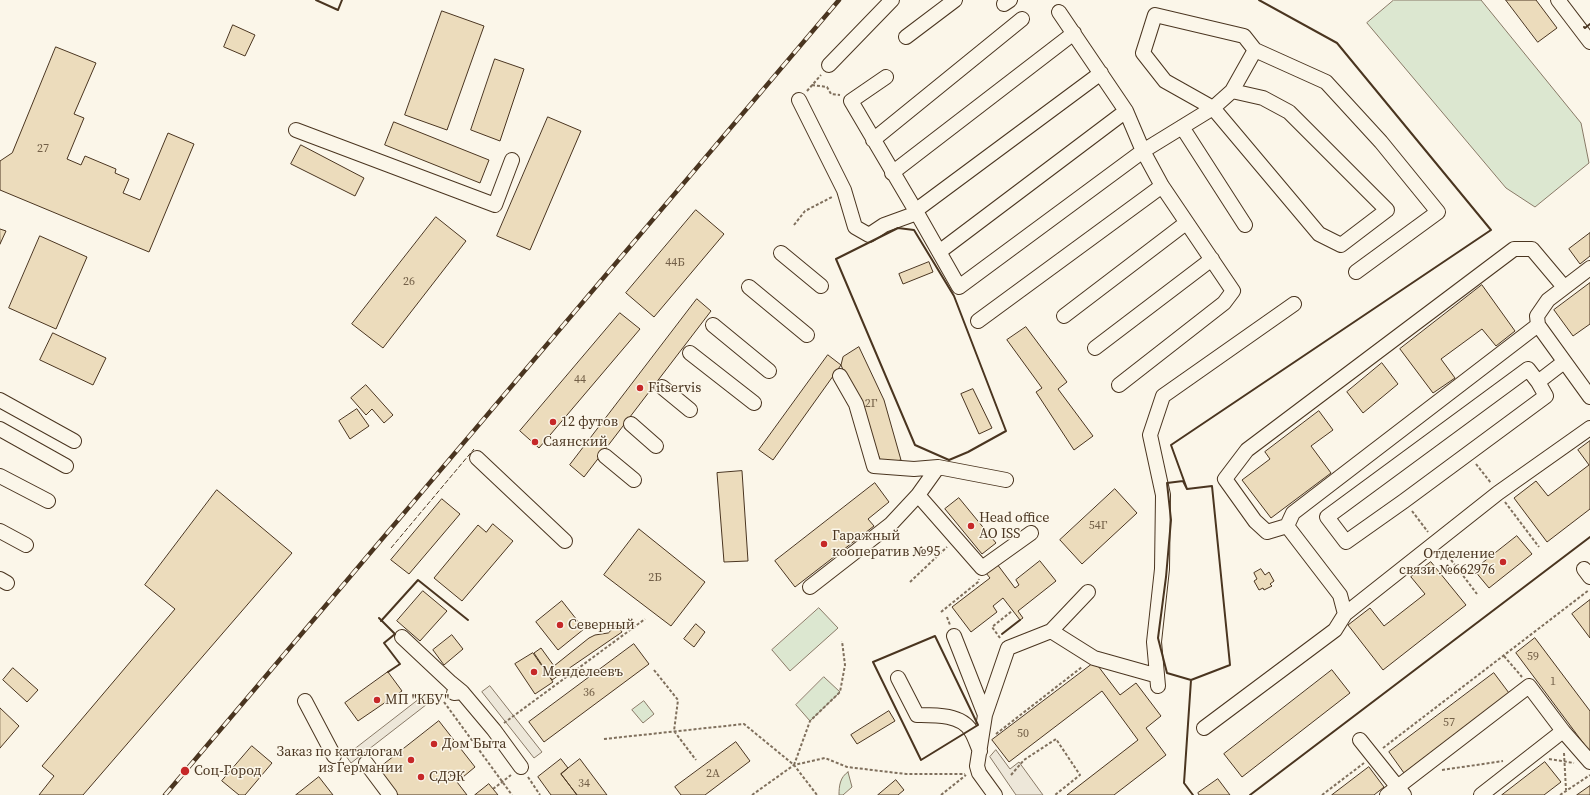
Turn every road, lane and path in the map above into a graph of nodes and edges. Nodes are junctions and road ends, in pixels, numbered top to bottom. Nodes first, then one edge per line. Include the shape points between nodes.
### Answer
1 (892, 0) edge
2 (955, 0) edge
3 (1558, 0) edge
4 (1060, 12) dead end
5 (1022, 19) dead end
6 (1074, 33) junction
7 (906, 37) dead end
8 (1590, 42) edge
9 (1255, 50) junction
10 (829, 65) joint
11 (1100, 73) junction
12 (886, 77) dead end
13 (812, 85) junction
14 (1232, 91) junction
15 (831, 94) dead end
16 (799, 100) joint
17 (1213, 108) junction
18 (1126, 111) junction
19 (1182, 127) junction
20 (296, 130) dead end
21 (873, 140) junction
22 (1143, 151) junction
23 (512, 160) dead end
24 (892, 173) junction
25 (1162, 186) junction
26 (844, 190) junction
27 (916, 212) junction
28 (1186, 224) junction
29 (794, 225) dead end
30 (1245, 225) dead end
31 (781, 252) dead end
32 (939, 252) junction
33 (1212, 259) junction
34 (1590, 268) edge
35 (1356, 272) dead end
36 (821, 286) dead end
37 (749, 287) dead end
38 (1564, 287) junction
39 (1294, 304) dead end
40 (1064, 316) dead end
41 (978, 321) dead end
42 (1538, 324) junction
43 (712, 325) dead end
44 (807, 335) dead end
45 (1095, 348) dead end
46 (690, 353) dead end
47 (1564, 362) junction
48 (769, 371) dead end
49 (840, 376) dead end
50 (1538, 382) junction
51 (1119, 385) dead end
52 (662, 387) dead end
53 (1590, 397) edge
54 (0, 400) edge
55 (754, 404) dead end
56 (690, 410) dead end
57 (632, 424) dead end
58 (1590, 428) edge
59 (0, 430) edge
60 (74, 441) dead end
61 (656, 446) dead end
62 (605, 456) dead end
63 (477, 458) dead end
64 (66, 466) dead end
65 (938, 467) junction
66 (0, 476) edge
67 (634, 480) dead end
68 (1006, 480) dead end
69 (918, 495) junction
70 (48, 501) dead end
71 (1287, 526) junction
72 (0, 532) edge
73 (1031, 533) dead end
74 (956, 538) junction
75 (565, 541) dead end
76 (26, 545) dead end
77 (910, 582) dead end
78 (978, 582) dead end
79 (810, 587) dead end
80 (1590, 590) edge
81 (1088, 592) dead end
82 (1012, 611) dead end
83 (941, 612) dead end
84 (1345, 614) junction
85 (645, 619) dead end
86 (992, 627) dead end
87 (1050, 630) junction
88 (954, 636) dead end
89 (402, 638) dead end
90 (842, 641) dead end
91 (1504, 655) junction
92 (1094, 658) junction
93 (654, 670) dead end
94 (898, 678) dead end
95 (1529, 686) junction
96 (453, 695) junction
97 (305, 701) dead end
98 (985, 715) junction
99 (1204, 728) dead end
100 (494, 730) junction
101 (674, 731) junction
102 (1564, 731) junction
103 (995, 734) dead end
104 (604, 739) dead end
105 (1360, 740) dead end
106 (980, 752) junction
107 (334, 756) dead end
108 (1373, 756) junction
109 (1531, 756) junction
110 (696, 760) dead end
111 (1508, 760) dead end
112 (1565, 762) junction
113 (1584, 763) edge
114 (366, 764) dead end
115 (794, 765) junction
116 (520, 767) junction
117 (1437, 771) dead end
118 (967, 774) junction
119 (1011, 775) dead end
120 (1590, 775) edge
121 (502, 782) junction
122 (493, 789) dead end
123 (1566, 790) junction
124 (992, 791) edge
125 (1396, 792) edge
126 (390, 795) edge
127 (512, 795) edge
128 (540, 795) edge
129 (752, 795) edge
130 (817, 795) edge
131 (941, 795) edge
132 (1055, 795) edge
133 (1322, 795) edge
134 (1481, 795) edge
135 (1560, 795) edge

1 - 10 lane
2 - 7 lane
3 - 8 lane
4 - 6 lane
5 - 21 lane
6 - 11 lane
6 - 24 lane
9 - 14 lane
9 - 17 lane via 1244,36 1155,15 1143,53 1165,81
9 - 35 lane via 1326,82 1381,142 1438,212
10 - 13 path
11 - 18 lane
11 - 27 lane
12 - 21 lane via 850,101
13 - 15 path via 827,87
13 - 16 path
14 - 17 lane
14 - 17 lane via 1263,98 1289,112 1387,210 1341,245 1319,234
16 - 26 lane
17 - 19 lane
18 - 22 lane
18 - 32 lane
19 - 22 lane
19 - 30 lane
20 - 23 lane via 495,205
21 - 24 lane
22 - 25 lane
22 - 32 lane via 959,287
24 - 27 lane
25 - 28 lane
25 - 41 lane
26 - 27 lane via 855,227 869,235 884,225
26 - 29 path via 805,211
27 - 32 lane
28 - 33 lane
28 - 40 lane
31 - 36 lane
33 - 45 lane
33 - 51 lane via 1233,291 1224,303
34 - 38 lane
37 - 44 lane
38 - 42 lane via 1548,300 1537,316
38 - 71 lane via 1532,249 1514,249 1247,450 1225,480 1255,521 1267,532
39 - 92 lane via 1163,396 1150,435 1163,495 1162,569 1154,642 1154,680
42 - 47 lane
42 - 71 lane via 1293,513
43 - 48 lane
46 - 55 lane
47 - 50 lane
47 - 53 lane
49 - 65 lane via 856,404 874,466 914,469
50 - 50 lane via 1546,396 1346,542 1327,517 1528,369
52 - 56 lane
54 - 60 lane
57 - 61 lane
58 - 84 lane via 1498,493
59 - 64 lane
62 - 67 lane
63 - 75 lane
65 - 68 lane
65 - 69 lane
66 - 70 lane
69 - 74 lane
69 - 79 lane via 891,524
71 - 84 lane via 1340,595
72 - 76 lane
73 - 74 lane via 982,568
74 - 77 path
78 - 83 path
80 - 91 path
81 - 87 lane
82 - 86 path
84 - 99 lane via 1335,630
85 - 100 path
87 - 92 lane
87 - 98 lane via 1008,648
88 - 98 lane
89 - 96 lane via 451,684
90 - 115 path via 845,665 840,692 810,721
91 - 95 path
91 - 108 path
92 - 103 path
93 - 101 path via 678,700
94 - 106 lane via 917,715 941,716 960,721 970,730
95 - 102 lane
95 - 125 lane
96 - 100 lane
96 - 121 path
97 - 107 lane
98 - 106 lane
100 - 116 lane
101 - 104 path
101 - 110 path
101 - 115 path via 744,724
102 - 109 lane
102 - 112 path
102 - 113 lane
105 - 108 lane
106 - 124 lane via 977,766 979,773
108 - 125 lane
108 - 133 path
109 - 112 path
109 - 134 lane
111 - 117 path
112 - 113 path
112 - 123 path
114 - 126 lane
115 - 118 path via 825,758 847,768 906,774
115 - 129 path
115 - 130 path
116 - 121 path
116 - 128 path
118 - 124 path
118 - 131 path
119 - 132 path via 1024,760 1056,739 1080,774
120 - 123 path
121 - 122 path
121 - 127 path
123 - 135 path

